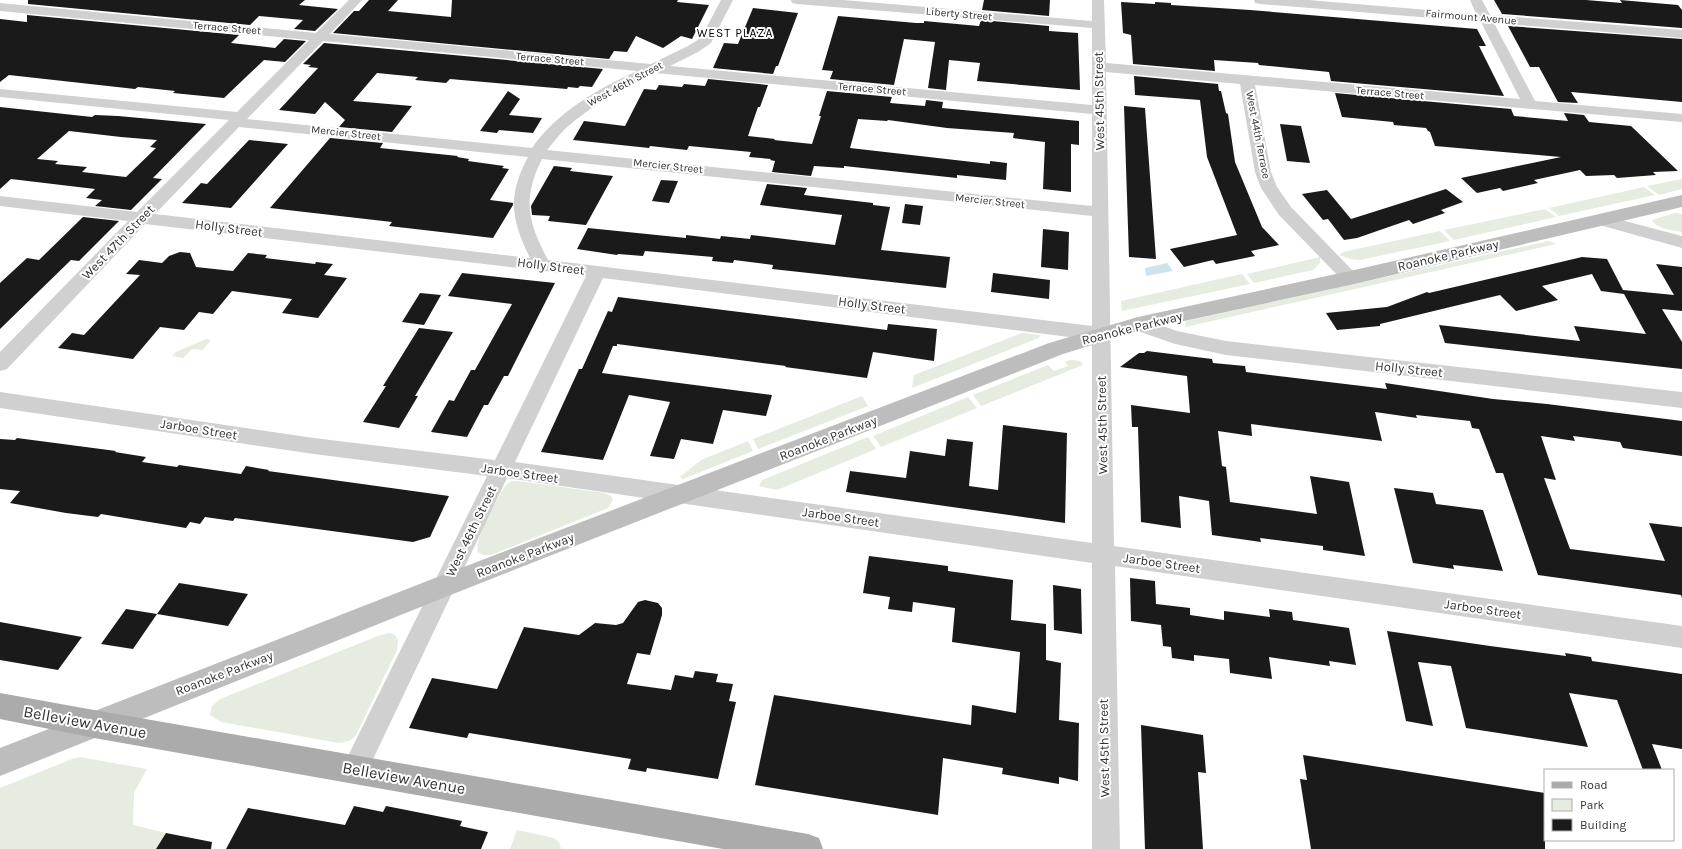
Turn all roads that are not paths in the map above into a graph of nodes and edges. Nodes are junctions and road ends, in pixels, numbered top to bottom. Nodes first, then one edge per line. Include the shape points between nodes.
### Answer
1 (356, 0) edge
2 (727, 0) edge
3 (797, 0) edge
4 (1098, 0) edge
5 (1260, 0) edge
6 (1476, 0) edge
7 (0, 7) edge
8 (1486, 18) junction
9 (1098, 25) junction
10 (1682, 34) edge
11 (320, 37) junction
12 (1099, 67) junction
13 (654, 69) junction
14 (1247, 80) junction
15 (0, 93) edge
16 (1530, 105) junction
17 (1099, 110) junction
18 (1682, 118) edge
19 (238, 119) junction
20 (537, 152) junction
21 (0, 201) edge
22 (1681, 202) edge
23 (1100, 212) junction
24 (142, 217) junction
25 (1602, 220) junction
26 (1682, 242) edge
27 (542, 265) junction
28 (597, 272) junction
29 (1350, 278) junction
30 (1138, 324) junction
31 (1101, 334) junction
32 (0, 364) edge
33 (0, 400) edge
34 (1682, 400) edge
35 (501, 469) junction
36 (681, 495) junction
37 (1103, 554) junction
38 (444, 586) junction
39 (1682, 637) edge
40 (0, 706) edge
41 (94, 724) junction
42 (0, 762) edge
43 (355, 769) junction
44 (808, 849) edge
45 (1106, 849) edge

1 - 11 street, West 47th Street
2 - 13 street, West 46th Street via 706,40
3 - 9 street, Liberty Street
4 - 9 street, West 45th Street
5 - 8 street, Fairmount Avenue
6 - 8 street
7 - 11 street, Terrace Street
8 - 10 street, Fairmount Avenue
8 - 16 street
9 - 12 street, West 45th Street
11 - 13 street, Terrace Street
11 - 19 street, West 47th Street
12 - 14 street, Terrace Street
12 - 17 street, West 45th Street
13 - 17 street, Terrace Street
13 - 20 street, West 46th Street via 582,107 555,129
14 - 16 street, Terrace Street
14 - 29 street, West 44th Terrace via 1263,172 1269,188 1285,211
15 - 19 street, Mercier Street
16 - 18 street, Terrace Street
17 - 23 street, West 45th Street
19 - 20 street, Mercier Street
19 - 24 street, West 47th Street
20 - 23 street, Mercier Street
20 - 27 street, West 46th Street via 525,180 521,206 526,233
21 - 24 street, Holly Street
22 - 25 street, Roanoke Parkway
23 - 31 street, West 45th Street
24 - 27 street, Holly Street
24 - 32 street, West 47th Street
25 - 26 street
25 - 29 street, Roanoke Parkway
27 - 28 street, Holly Street
28 - 31 street, Holly Street
28 - 35 street, West 46th Street
29 - 30 street, Roanoke Parkway
30 - 31 street, Roanoke Parkway
30 - 34 street, Holly Street via 1175,337 1226,348
31 - 36 street, Roanoke Parkway via 1056,348
31 - 37 street, West 45th Street
33 - 35 street, Jarboe Street via 314,446
35 - 36 street, Jarboe Street
35 - 38 street, West 46th Street
36 - 37 street, Jarboe Street
36 - 38 street, Roanoke Parkway
37 - 39 street, Jarboe Street
37 - 45 street, West 45th Street
38 - 41 street, Roanoke Parkway
38 - 43 street, West 46th Street
40 - 41 main road, Belleview Avenue
41 - 42 street, Roanoke Parkway
41 - 43 main road, Belleview Avenue
43 - 44 main road, Belleview Avenue

